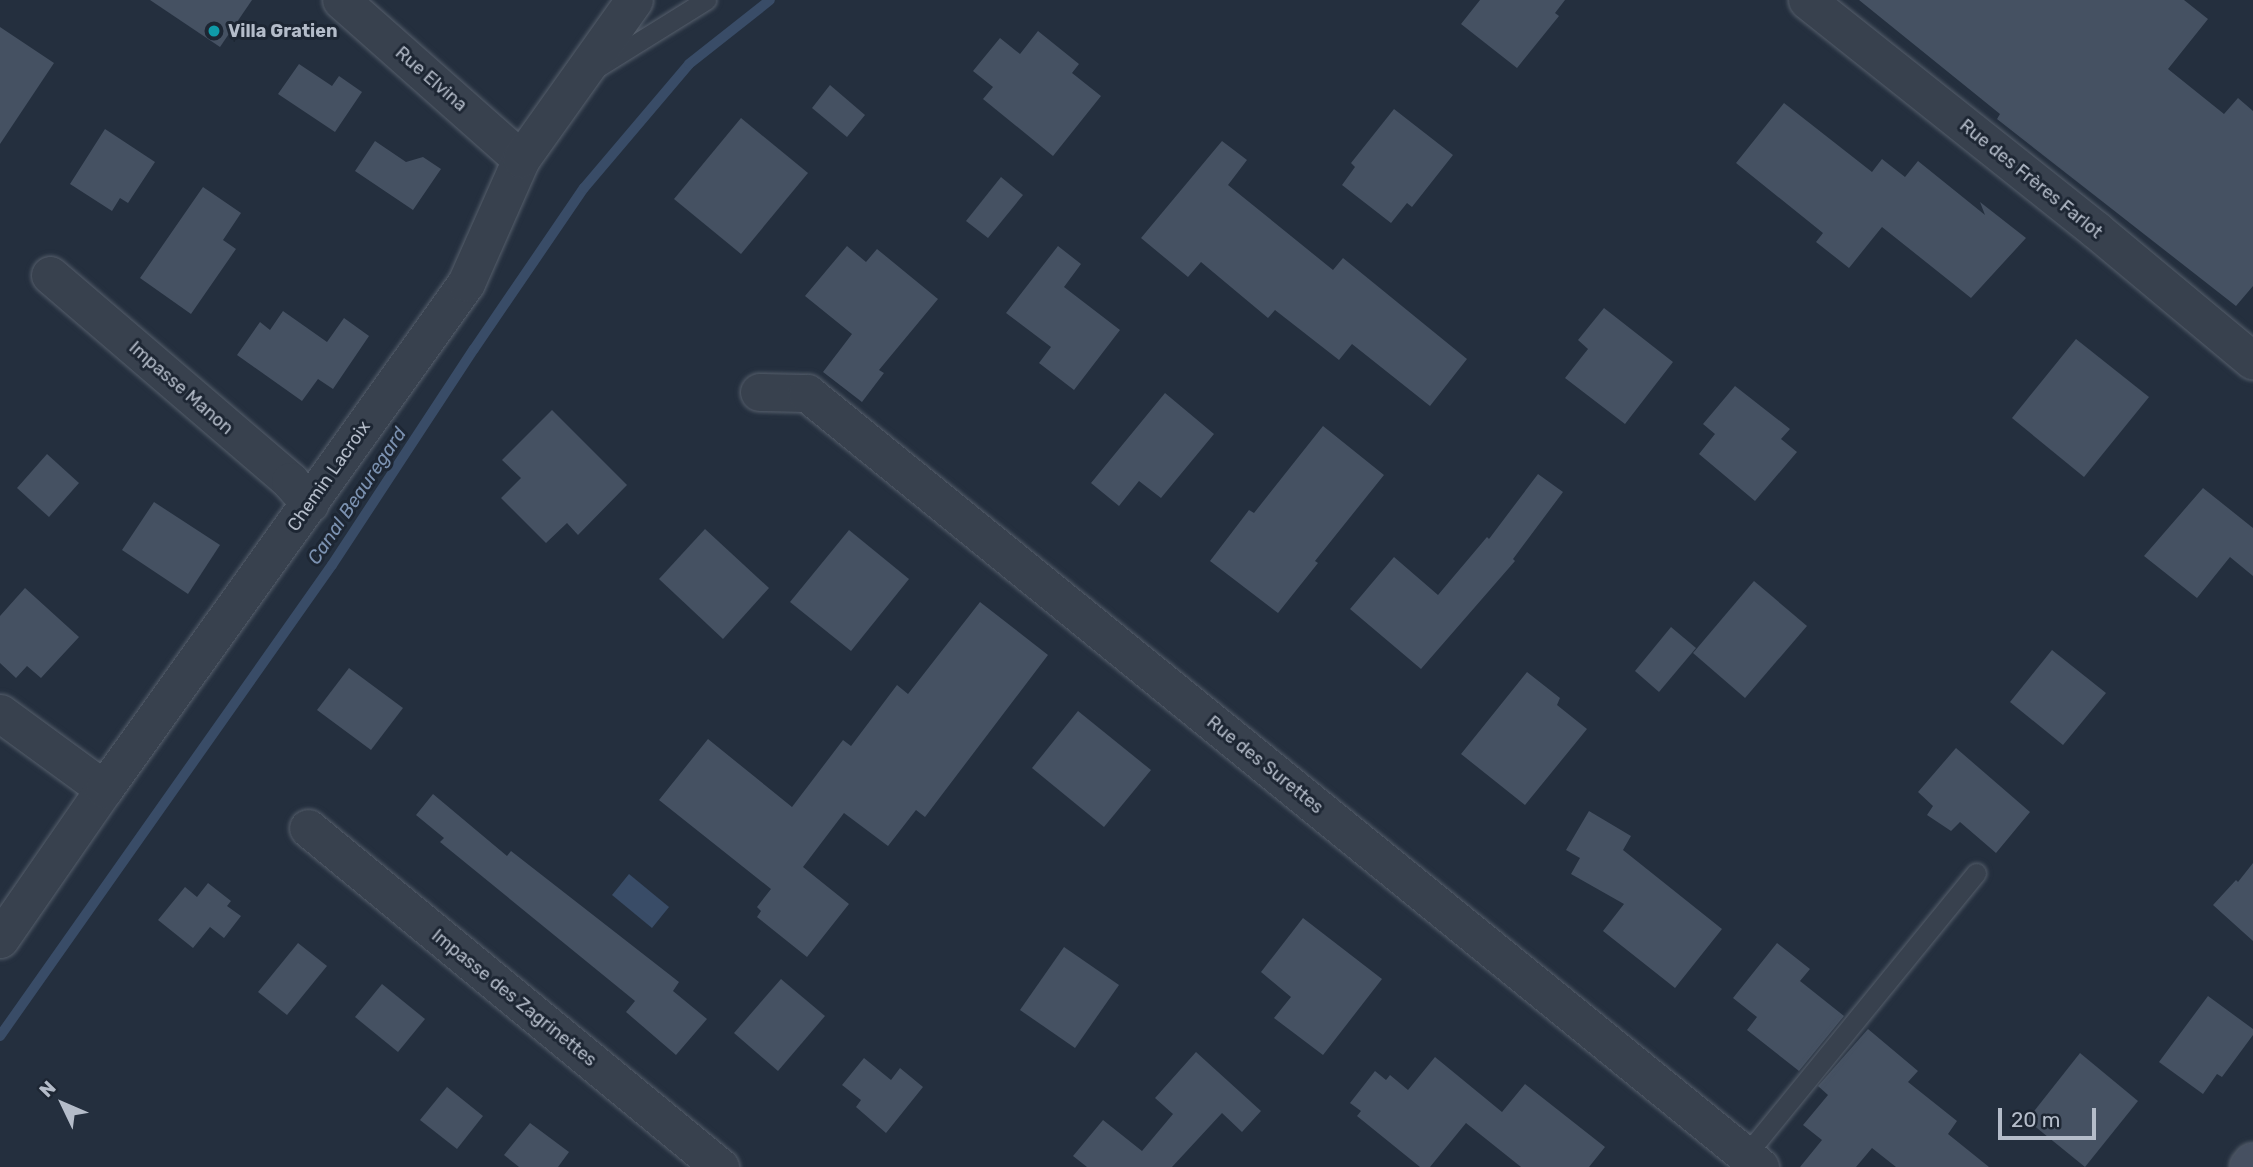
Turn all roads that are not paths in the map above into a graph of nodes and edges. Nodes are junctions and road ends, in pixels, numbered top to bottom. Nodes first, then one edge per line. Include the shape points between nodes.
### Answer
1 (341, 0) edge
2 (635, 0) edge
3 (706, 0) edge
4 (1807, 0) edge
5 (582, 77) junction
6 (521, 159) junction
7 (50, 275) dead end
8 (2253, 361) edge
9 (759, 392) dead end
10 (310, 504) junction
11 (0, 713) edge
12 (104, 789) junction
13 (308, 828) dead end
14 (1976, 873) dead end
15 (0, 939) edge
16 (1753, 1161) edge
17 (2253, 1162) edge
18 (720, 1167) edge
19 (2249, 1167) edge

1 - 6 street, Rue Elvina
2 - 5 street, Chemin Lacroix
3 - 5 lane
4 - 8 street, Rue des Frères Farlot
5 - 6 street, Chemin Lacroix
6 - 10 street, Chemin Lacroix via 466,283
7 - 10 street, Impasse Manon
9 - 16 street, Rue des Surettes via 807,393
10 - 12 street, Chemin Lacroix
11 - 12 street
12 - 15 street, Chemin Lacroix
13 - 18 street, Impasse des Zagrinettes
14 - 16 lane
17 - 19 main road

